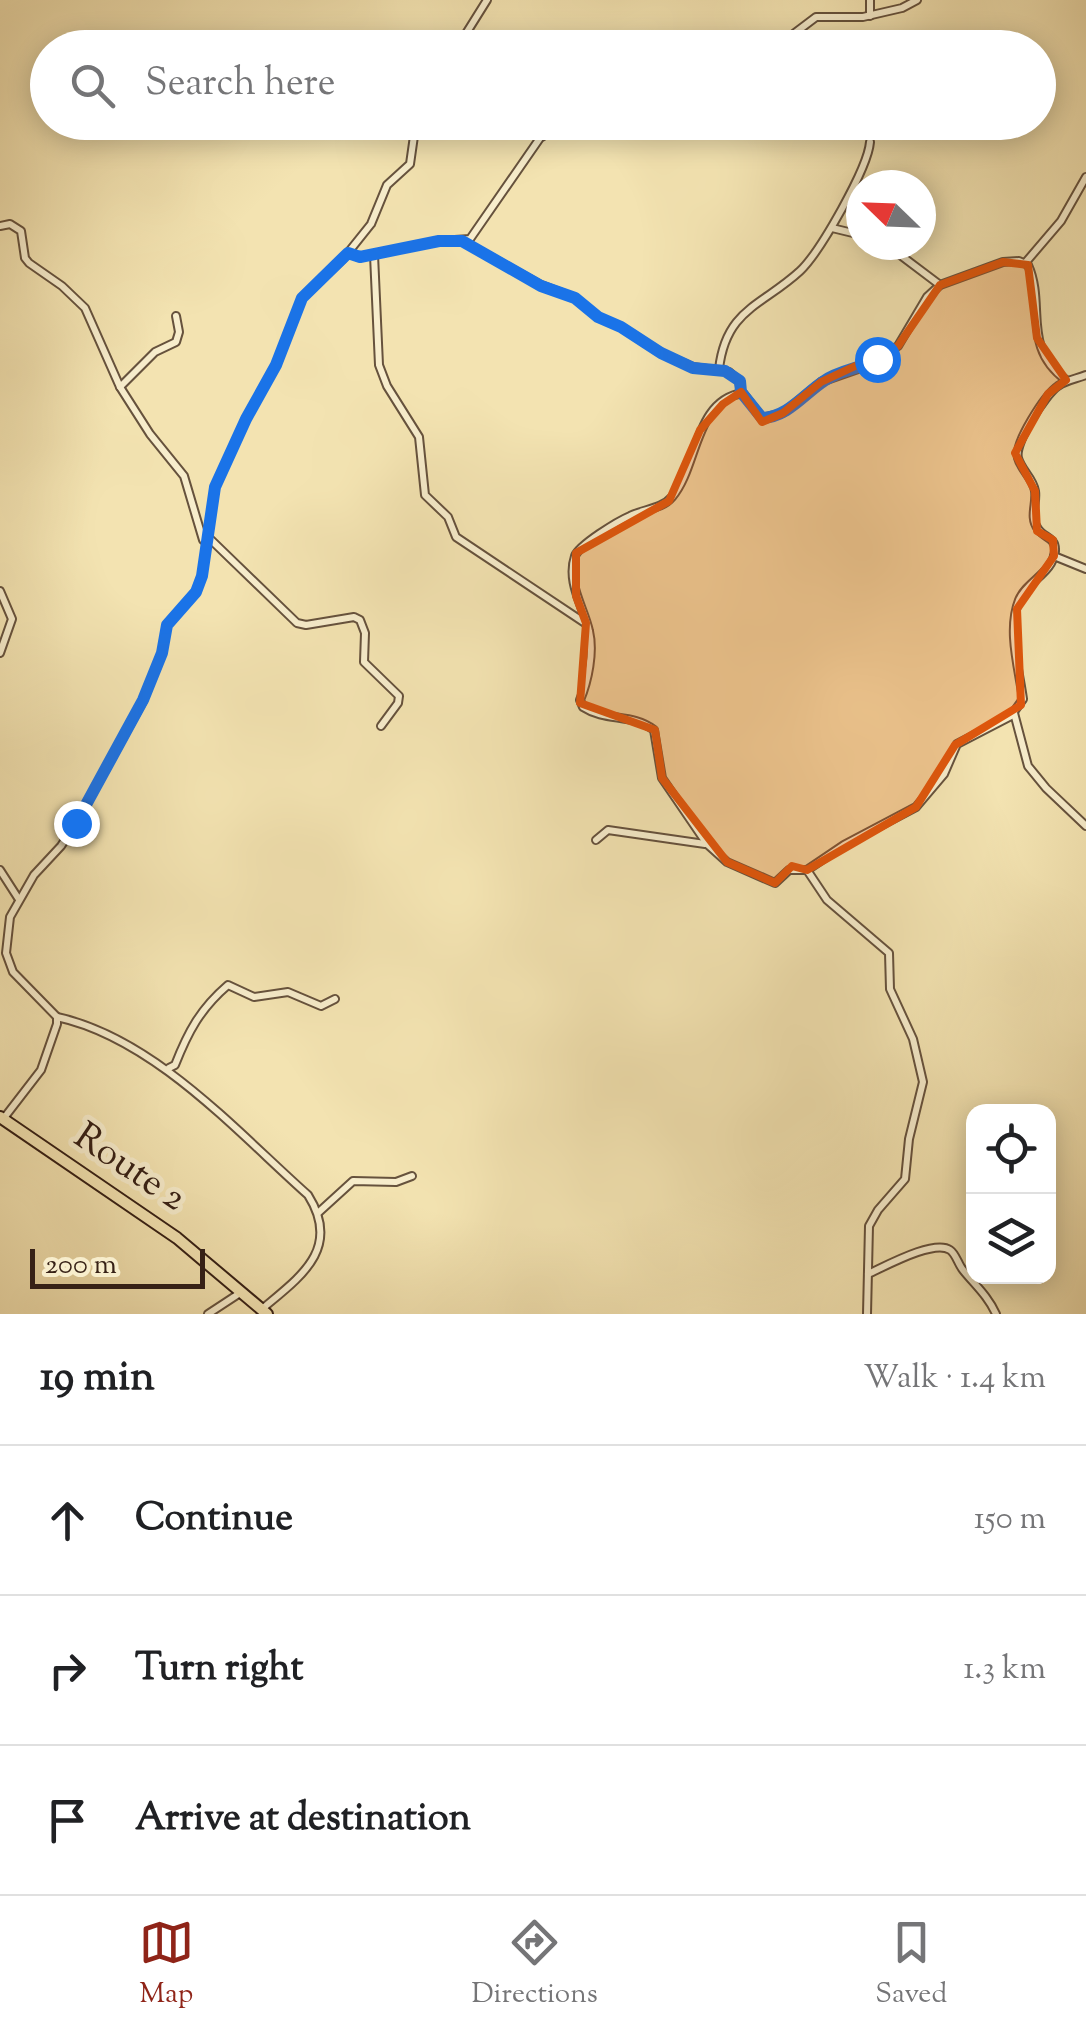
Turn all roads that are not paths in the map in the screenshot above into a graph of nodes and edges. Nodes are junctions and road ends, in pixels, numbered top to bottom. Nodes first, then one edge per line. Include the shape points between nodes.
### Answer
1 (488, 0) edge
2 (870, 0) edge
3 (916, 0) edge
4 (870, 16) junction
5 (469, 30) edge
6 (799, 30) edge
7 (413, 140) edge
8 (539, 140) edge
9 (870, 142) dead end
10 (1086, 177) edge
11 (0, 226) edge
12 (832, 228) junction
13 (846, 232) edge
14 (462, 241) junction
15 (348, 253) junction
16 (374, 255) junction
17 (906, 260) edge
18 (1026, 262) junction
19 (940, 285) junction
20 (176, 316) dead end
21 (719, 369) junction
22 (1086, 374) edge
23 (1066, 380) junction
24 (120, 386) junction
25 (741, 392) junction
26 (206, 535) junction
27 (205, 546) junction
28 (1054, 556) junction
29 (1086, 569) edge
30 (0, 592) edge
31 (586, 623) junction
32 (0, 654) edge
33 (1014, 713) junction
34 (381, 726) dead end
35 (1086, 826) edge
36 (596, 840) dead end
37 (707, 844) junction
38 (0, 870) edge
39 (807, 870) junction
40 (18, 899) junction
41 (0, 918) edge
42 (8, 923) junction
43 (6, 940) junction
44 (0, 949) edge
45 (335, 999) dead end
46 (57, 1018) junction
47 (167, 1068) junction
48 (2, 1118) edge
49 (412, 1176) dead end
50 (319, 1212) junction
51 (868, 1274) junction
52 (242, 1292) junction
53 (264, 1312) edge
54 (208, 1314) edge
55 (867, 1314) edge
56 (996, 1314) edge

1 - 5 street
2 - 4 street
3 - 4 street
4 - 6 street via 816,17
7 - 15 street via 410,164 387,186 375,218
8 - 14 street via 474,236
9 - 12 street
10 - 18 street
11 - 24 street via 21,231 29,263 85,308
12 - 13 street
12 - 21 street via 800,272 736,320
14 - 16 street
14 - 21 street via 575,298 661,353 693,368
15 - 16 street
15 - 26 street via 302,298 215,487
16 - 31 street via 379,366 419,437 424,495 448,517 456,537
17 - 19 street
18 - 19 street via 1003,262
18 - 23 street via 1037,338
19 - 25 street via 898,346 821,382 782,413 762,418
20 - 24 street via 176,342
21 - 25 street via 735,376
22 - 23 street
23 - 28 street via 1048,394 1016,454 1035,491 1036,527 1053,540
24 - 27 street via 184,476
25 - 31 street via 700,430 669,500 623,520 576,553 576,596
26 - 27 street
26 - 34 street via 297,623 360,620 364,662 399,696
27 - 40 street via 196,592 167,625 162,653 115,755 70,833
28 - 29 street
28 - 33 street via 1018,600 1015,648 1023,699
30 - 32 street via 12,618
31 - 37 street via 590,644 580,703 654,730 662,778
33 - 35 street via 1028,766
33 - 39 street via 957,744 944,774 916,807
36 - 37 street via 608,830
37 - 39 street via 768,882 796,868
38 - 40 street
39 - 51 street via 827,900 888,953 890,989 922,1073 905,1179 869,1226
40 - 42 street
41 - 42 street
42 - 43 street
43 - 44 street
43 - 46 street via 16,977
45 - 47 street via 321,1006 288,992 254,997 228,985 193,1024 175,1065
46 - 47 street
46 - 48 street via 41,1070
47 - 50 street
48 - 52 highway, Route 2 via 177,1238
49 - 50 street via 354,1181
50 - 53 street via 312,1264
51 - 55 street
51 - 56 street via 944,1247
52 - 53 highway, Route 2
52 - 54 street

